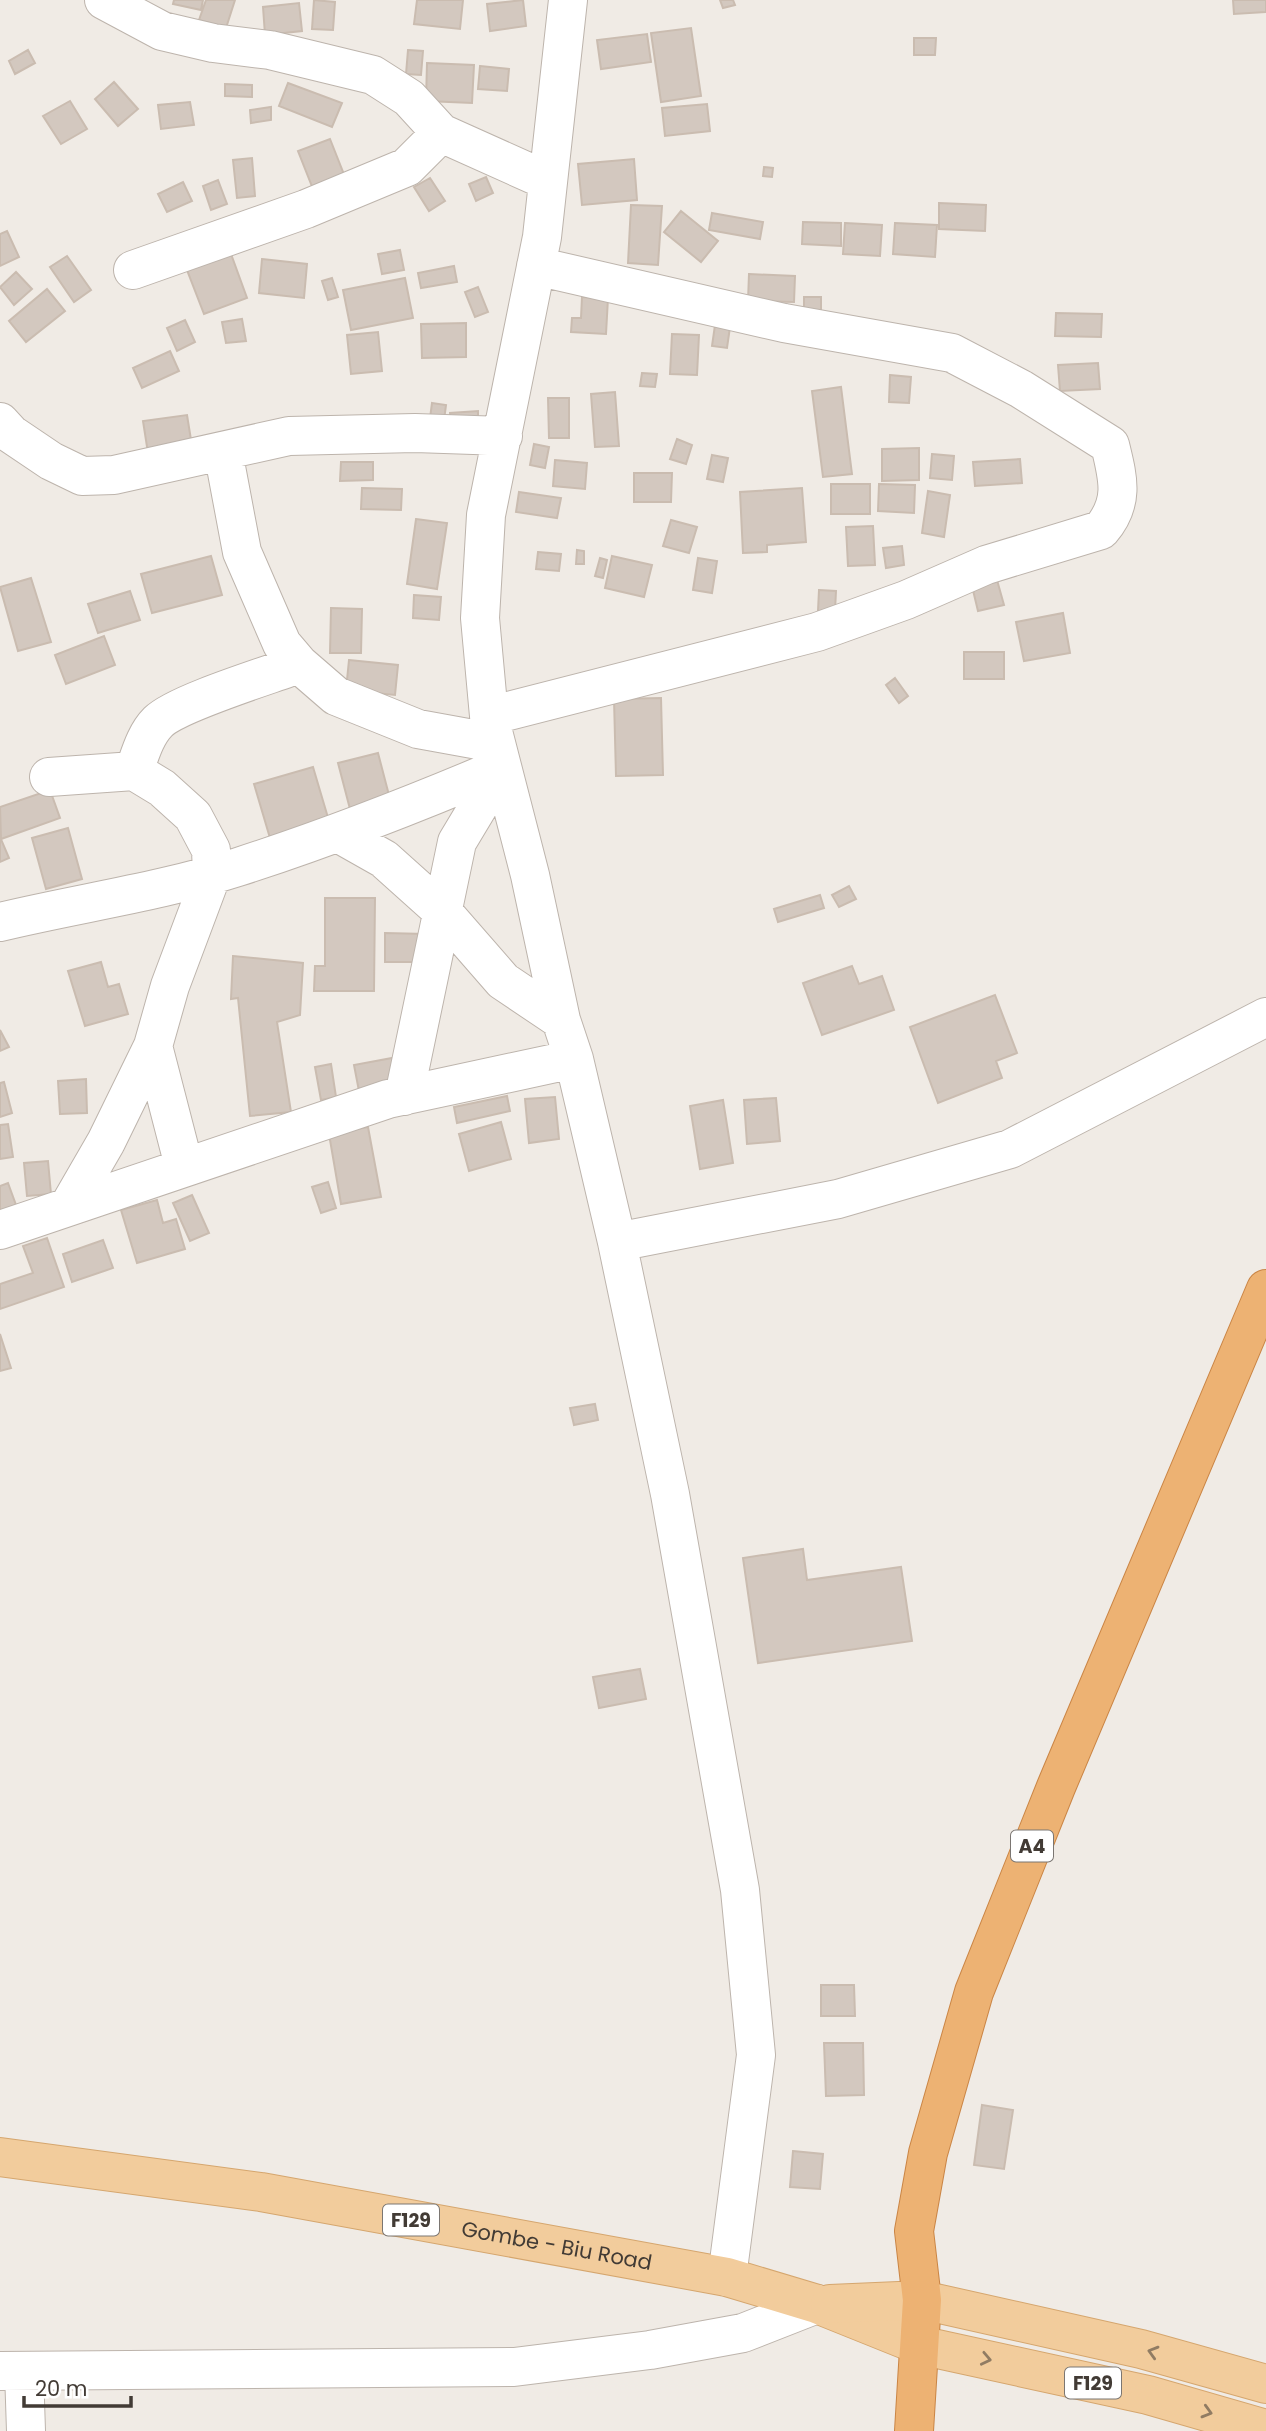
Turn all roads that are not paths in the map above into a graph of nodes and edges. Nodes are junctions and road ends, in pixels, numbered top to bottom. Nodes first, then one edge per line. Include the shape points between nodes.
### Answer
1 (104, 0) edge
2 (568, 0) edge
3 (441, 133) junction
4 (548, 181) junction
5 (536, 266) junction
6 (132, 270) dead end
7 (0, 422) edge
8 (503, 436) junction
9 (222, 451) junction
10 (299, 664) junction
11 (495, 742) junction
12 (134, 771) junction
13 (49, 777) dead end
14 (338, 833) junction
15 (212, 874) junction
16 (442, 911) junction
17 (0, 922) edge
18 (1266, 1017) edge
19 (561, 1020) junction
20 (153, 1046) junction
21 (574, 1059) junction
22 (404, 1096) junction
23 (184, 1166) junction
24 (69, 1206) junction
25 (0, 1230) edge
26 (617, 1242) junction
27 (1266, 1289) edge
28 (0, 2157) edge
29 (727, 2277) junction
30 (922, 2300) junction
31 (817, 2304) junction
32 (919, 2345) junction
33 (12, 2371) edge
34 (1266, 2384) edge
35 (1266, 2429) edge
36 (26, 2431) edge
37 (914, 2431) edge

1 - 3 street via 162,31 373,75 409,98
2 - 4 street
3 - 4 street
3 - 6 street via 407,167 306,209
4 - 5 street
5 - 8 street
5 - 11 street via 784,323 952,353 1021,389 1110,445 1119,483 1112,517 1101,530 986,565 906,600
7 - 9 street via 51,461 82,476 114,475
8 - 9 street via 289,436
8 - 11 street via 486,515 480,618
9 - 10 street via 242,552 282,644
10 - 11 street via 336,696 418,729
10 - 12 street via 223,691 158,722
11 - 14 street
11 - 16 street via 457,842
11 - 19 street
12 - 13 street
12 - 15 street via 193,816 211,850
14 - 15 street
14 - 16 street via 384,859
15 - 17 street via 132,896
15 - 20 street
16 - 19 street via 503,981
16 - 22 street
18 - 26 street via 1010,1149 838,1199
19 - 21 street
20 - 23 street
20 - 24 street
21 - 22 street
21 - 26 street
22 - 23 street
23 - 24 street
24 - 25 street
26 - 29 street via 670,1494 740,1890 756,2055
27 - 30 highway, A4 via 974,1992 928,2153 914,2231
28 - 29 main road, Gombe - Biu Road / F129 via 261,2192
29 - 31 main road, Gombe - Biu Road / F129
30 - 31 main road, Gombe - Biu Road / F129
30 - 32 highway, A4
34 -> 30 main road, F129 via 1140,2349
31 - 32 main road, Gombe - Biu Road / F129
31 - 33 street via 743,2333 514,2367
32 -> 35 main road, F129 via 1148,2395
32 - 37 highway, A4
33 - 36 street

